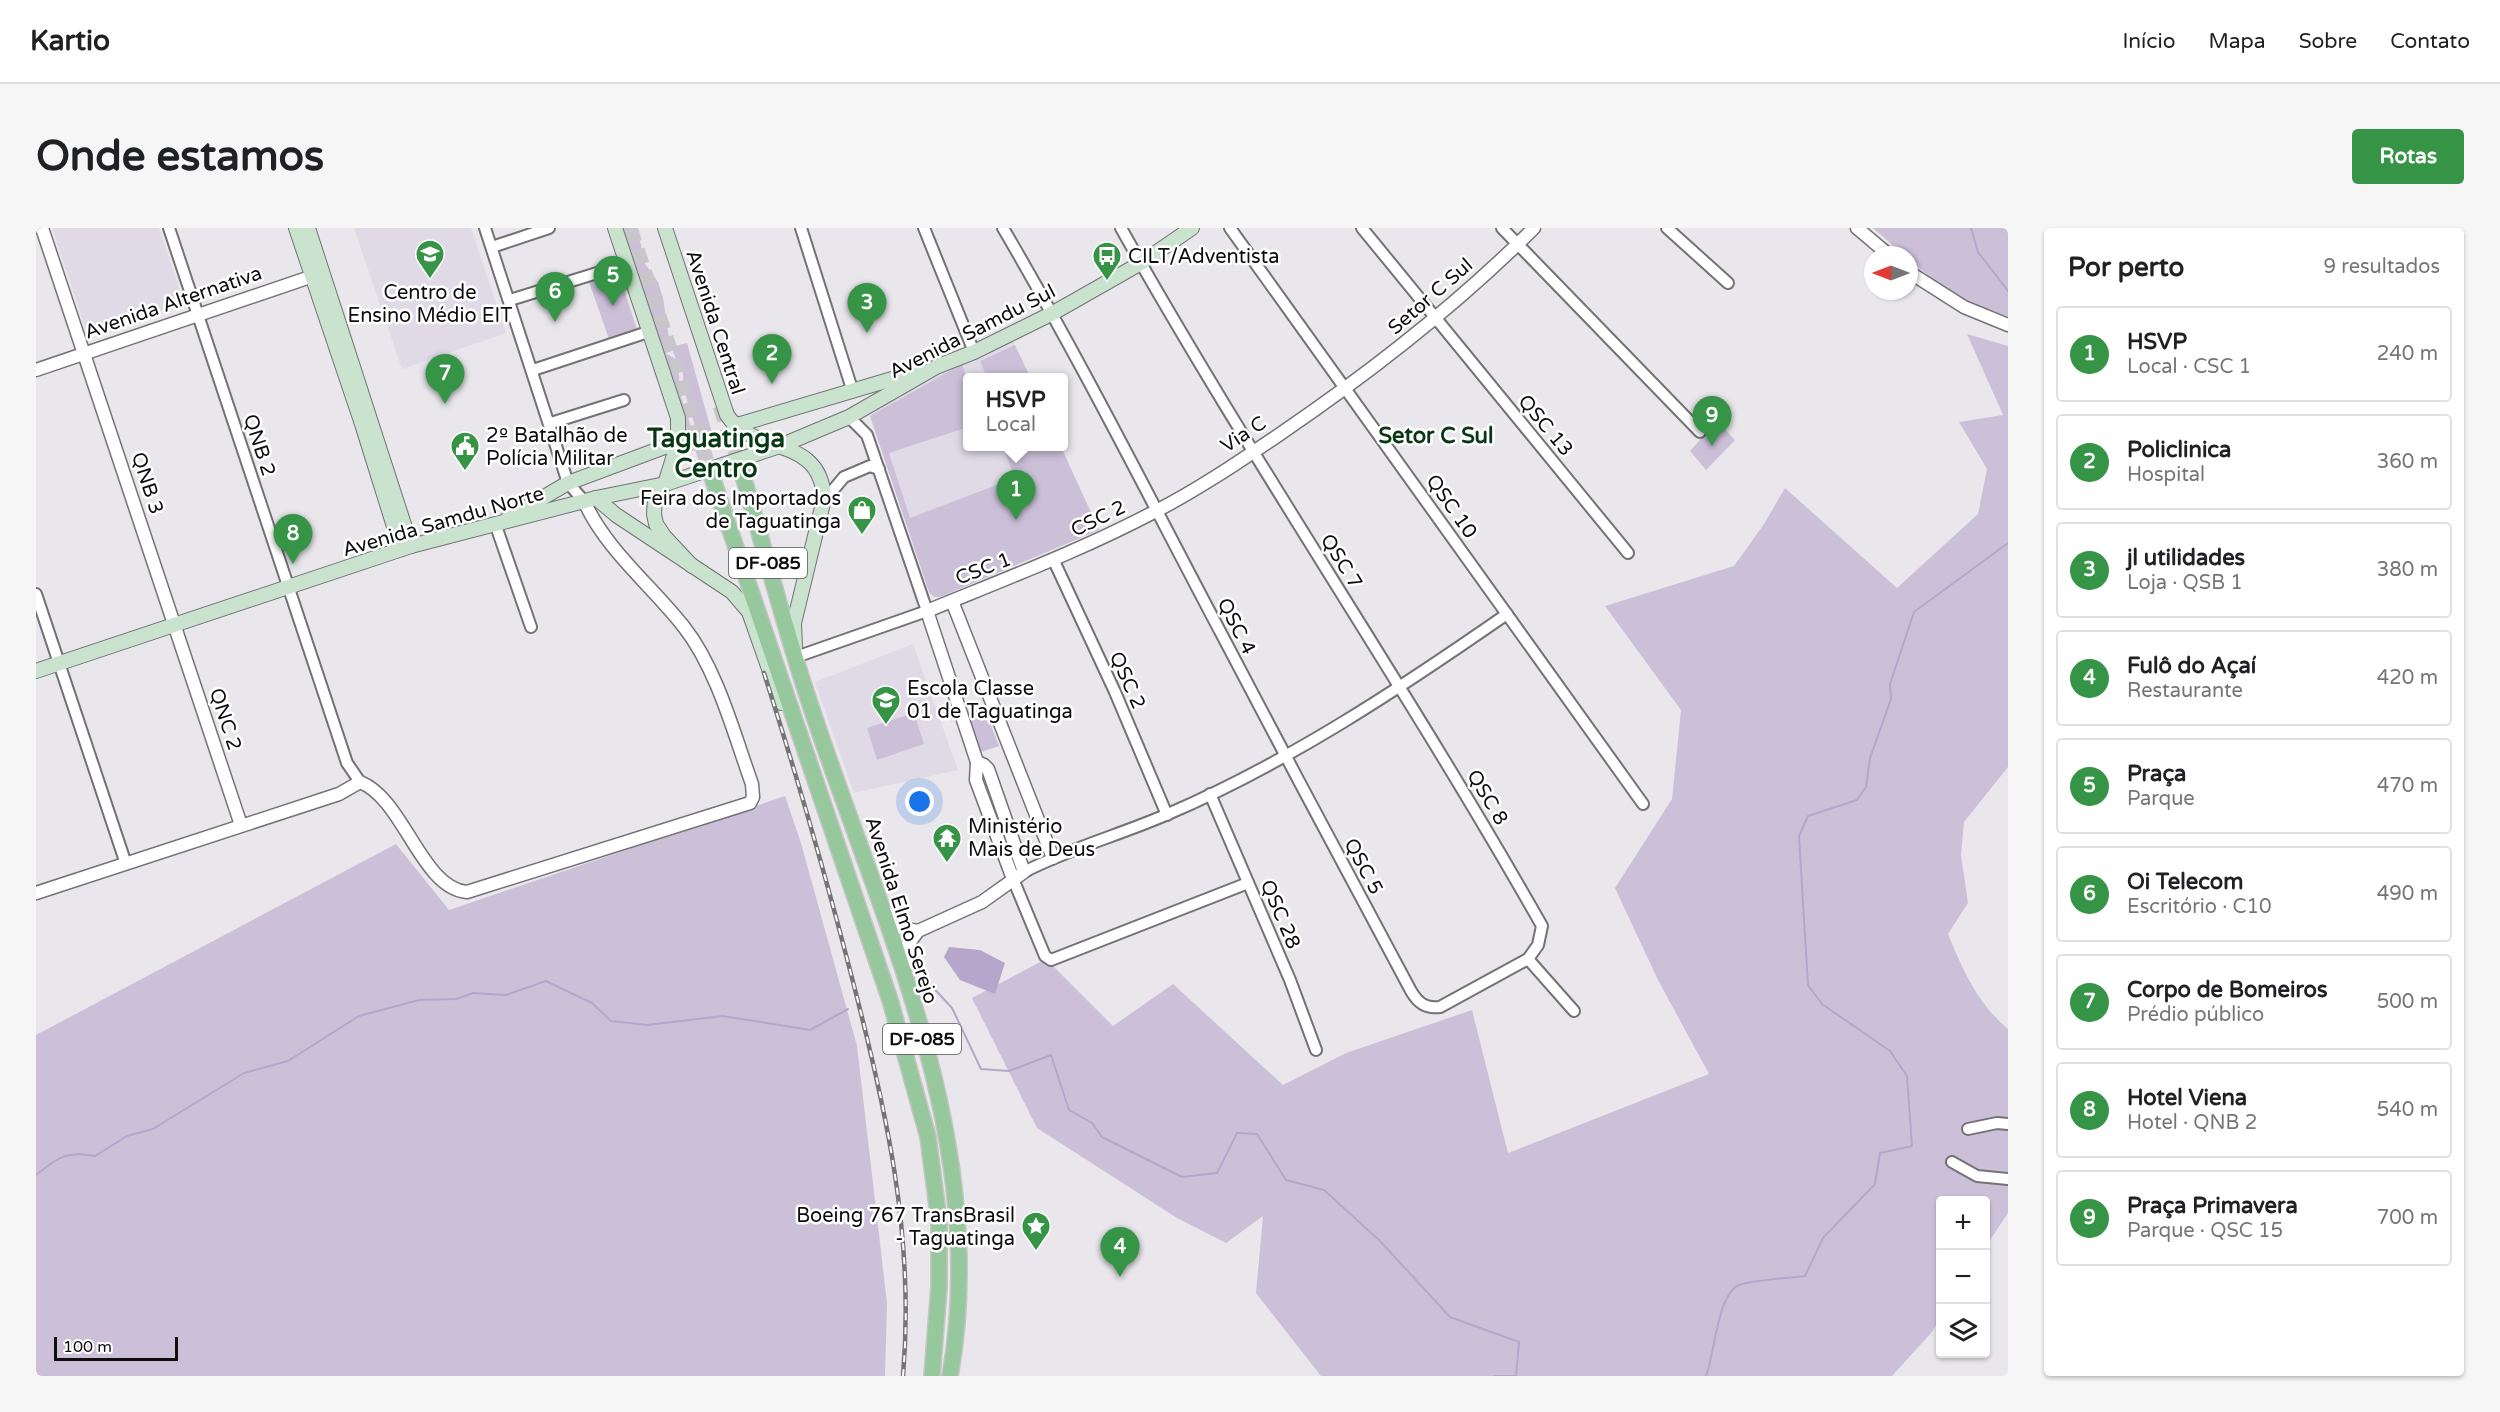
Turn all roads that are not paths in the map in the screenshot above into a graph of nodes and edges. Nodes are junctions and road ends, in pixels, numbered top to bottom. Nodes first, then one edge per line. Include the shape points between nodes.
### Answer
1 (42, 228) edge
2 (169, 228) edge
3 (296, 228) edge
4 (308, 228) edge
5 (485, 228) edge
6 (549, 228) edge
7 (615, 228) edge
8 (665, 228) edge
9 (801, 228) edge
10 (924, 228) edge
11 (1003, 228) edge
12 (1121, 228) edge
13 (1192, 228) edge
14 (1230, 228) edge
15 (1362, 228) edge
16 (1502, 228) edge
17 (1534, 228) edge
18 (1667, 228) edge
19 (1857, 228) edge
20 (1518, 244) junction
21 (1878, 246) edge
22 (492, 247) junction
23 (1141, 263) junction
24 (626, 264) junction
25 (318, 275) junction
26 (1918, 278) edge
27 (1728, 283) dead end
28 (510, 300) junction
29 (197, 314) junction
30 (1053, 314) junction
31 (1435, 321) junction
32 (2008, 325) edge
33 (648, 332) junction
34 (85, 352) junction
35 (974, 352) junction
36 (936, 367) junction
37 (36, 370) edge
38 (533, 370) junction
39 (852, 389) junction
40 (1347, 389) junction
41 (624, 400) dead end
42 (849, 417) junction
43 (551, 423) junction
44 (734, 426) junction
45 (1700, 432) dead end
46 (678, 442) junction
47 (780, 446) junction
48 (1253, 452) junction
49 (734, 466) junction
50 (879, 469) junction
51 (712, 477) tunnel mouth
52 (568, 483) junction
53 (665, 484) junction
54 (590, 500) junction
55 (823, 502) junction
56 (1158, 510) junction
57 (496, 526) junction
58 (406, 548) junction
59 (1628, 553) dead end
60 (1054, 561) junction
61 (692, 566) junction
62 (288, 588) junction
63 (36, 594) edge
64 (952, 601) junction
65 (927, 611) junction
66 (1507, 614) junction
67 (175, 625) junction
68 (531, 627) dead end
69 (796, 657) junction
70 (59, 663) junction
71 (36, 671) edge
72 (1400, 689) junction
73 (799, 736) junction
74 (1286, 757) junction
75 (977, 762) junction
76 (360, 782) junction
77 (1210, 794) junction
78 (1643, 804) dead end
79 (1167, 815) junction
80 (241, 825) junction
81 (1053, 858) junction
82 (126, 864) junction
83 (1024, 872) junction
84 (1013, 879) junction
85 (1248, 883) junction
86 (36, 893) edge
87 (881, 906) junction
88 (918, 931) junction
89 (1528, 959) junction
90 (903, 975) junction
91 (1574, 1011) dead end
92 (1316, 1050) dead end
93 (2008, 1124) edge
94 (1968, 1129) dead end
95 (1952, 1162) dead end
96 (2008, 1179) edge
97 (932, 1376) edge
98 (950, 1376) edge

1 - 34 street, QNB 3
2 - 29 street, QNB 2
3 - 25 main road
4 - 25 main road
5 - 22 street
6 - 22 street
7 - 24 main road
8 - 44 main road, Avenida Central via 723,407
9 - 39 street
10 - 35 street
11 - 30 street, QSC 4
12 - 23 street, QSC 7
13 - 23 main road, Avenida Samdu Sul
14 - 40 street, QSC 10
15 - 31 street, QSC 13
16 - 20 street
17 - 20 street, Setor C Sul
18 - 27 street
19 - 21 street
20 - 31 street, Setor C Sul
20 - 45 street
22 - 28 street
23 - 30 main road, Avenida Samdu Sul
23 - 48 street, QSC 7
24 - 28 street
24 - 33 main road
25 - 29 street, Avenida Alternativa
25 - 58 main road
26 - 32 street via 1964,307
28 - 38 street
29 - 34 street, Avenida Alternativa
29 - 62 street, QNB 2
30 - 35 main road, Avenida Samdu Sul
30 - 56 street, QSC 4
31 - 40 street, Setor C Sul
31 - 59 street, QSC 13
33 - 38 street
33 - 46 main road via 678,418
34 - 37 street, Avenida Alternativa
34 - 67 street, QNB 3
35 - 36 main road, Avenida Samdu Sul
36 - 39 main road
36 - 42 main road, Avenida Samdu Sul
38 - 43 street
39 - 42 main road
39 - 44 main road
40 - 48 street, Via C
40 - 66 street, QSC 10
41 - 43 street
42 - 47 main road, Avenida Samdu Sul
42 - 50 street via 867,435
43 - 52 street
44 - 47 main road
46 - 52 main road
46 - 53 main road
47 - 49 main road, Avenida Samdu Sul
47 - 55 main road via 800,453 815,468 823,481
48 - 56 street, Via C
48 - 72 street, QSC 7
49 - 53 main road, Avenida Samdu Norte
49 - 69 main road, Avenida Elmo Serejo / DF-085
50 - 55 street via 870,466 851,473
50 - 65 street
51 - 73 main road, Avenida Elmo Serejo / DF-085
52 - 54 street
52 - 57 main road
53 - 54 main road, Avenida Samdu Norte
53 - 61 main road via 655,500 656,524
54 - 57 main road, Avenida Samdu Norte
54 - 61 main road
54 - 76 street via 590,514 615,548 700,649 752,784 750,804 467,892 446,885 380,797
55 - 69 main road via 794,623
56 - 60 street, CSC 2
56 - 74 street, QSC 4
57 - 58 main road, Avenida Samdu Norte
57 - 68 street
58 - 62 main road, Avenida Samdu Norte
60 - 64 street, CSC 1
60 - 79 street, QSC 2
61 - 73 main road via 732,592 749,612 787,719
62 - 67 main road, Avenida Samdu Norte
62 - 76 street, QNB 2 via 347,763
63 - 70 street
64 - 65 street, CSC 1
64 - 81 street
65 - 69 street
65 - 75 street
66 - 72 street
66 - 78 street, QSC 10
67 - 70 main road, Avenida Samdu Norte
67 - 80 street, QNC 2
69 - 87 main road, Avenida Elmo Serejo / DF-085
70 - 71 main road, Avenida Samdu Norte
70 - 82 street
72 - 74 street
72 - 89 street, QSC 8 via 1485,825 1542,926 1538,945
73 - 97 main road, Avenida Elmo Serejo / DF-085 via 890,1000 928,1137 939,1221
74 - 77 street
74 - 89 street, QSC 5 via 1411,991 1423,1005 1440,1007
75 - 83 street via 988,769
75 - 84 street via 976,780
76 - 80 street via 339,794
77 - 79 street
77 - 85 street, QSC 28
79 - 81 street
80 - 82 street
81 - 83 street
82 - 86 street
83 - 84 street
84 - 85 street via 1045,956 1052,960
84 - 88 street via 982,902
85 - 92 street, QSC 28
87 - 88 street via 902,928
87 - 90 main road, Avenida Elmo Serejo / DF-085
88 - 90 street via 907,946
89 - 91 street
90 - 98 main road, Avenida Elmo Serejo / DF-085 via 940,1096 953,1178 958,1268
93 - 94 street
95 - 96 street via 1977,1176

